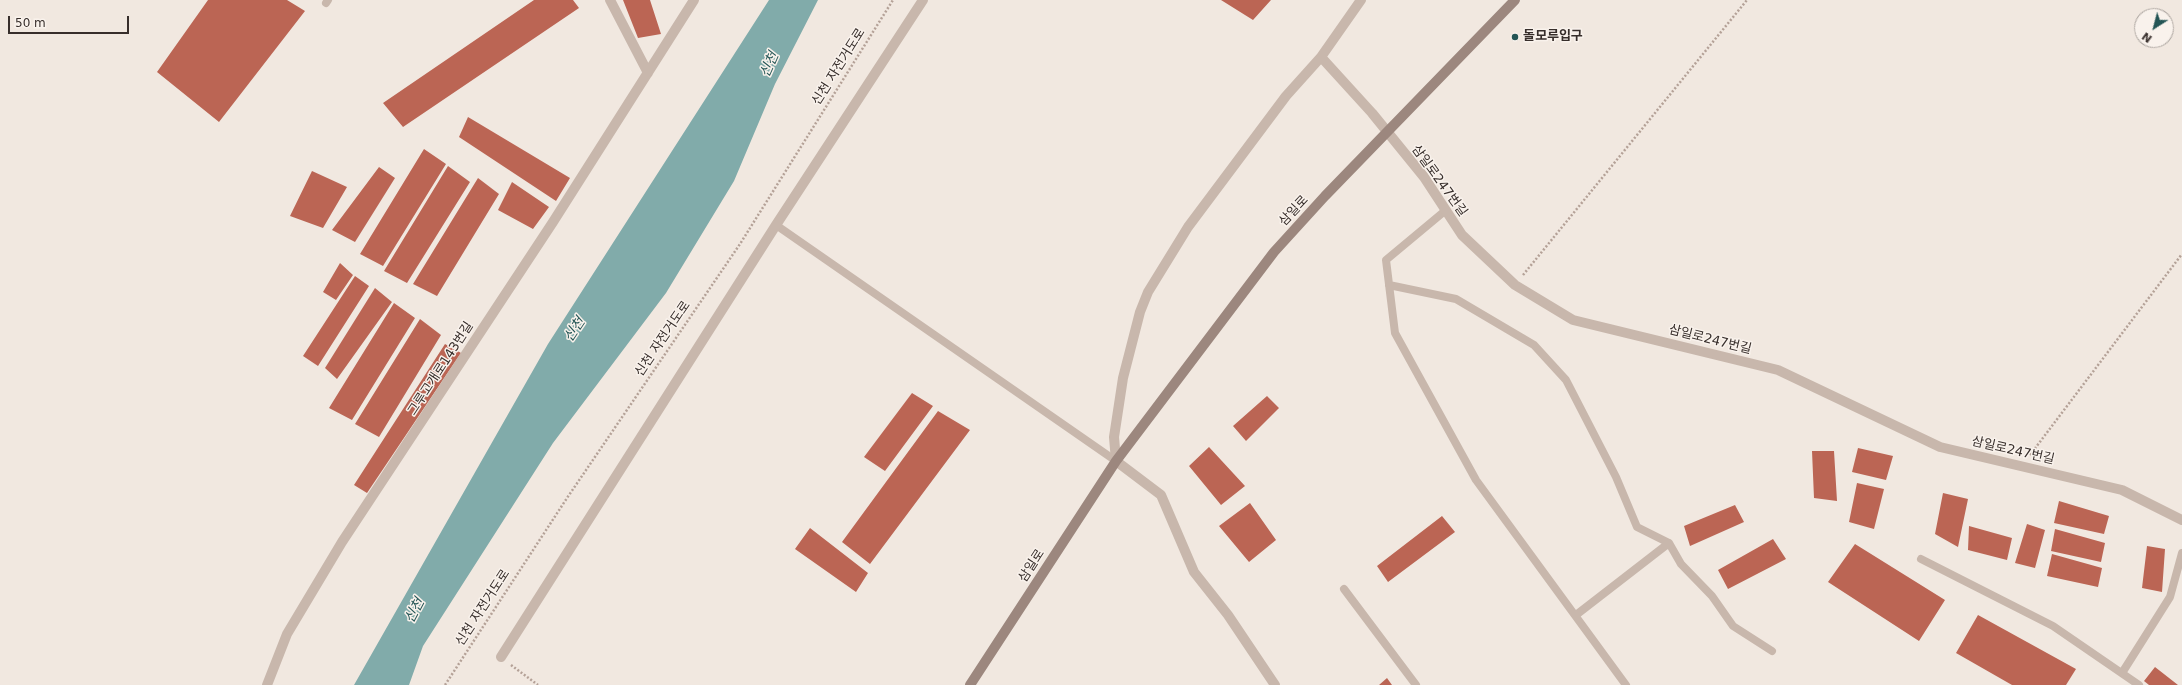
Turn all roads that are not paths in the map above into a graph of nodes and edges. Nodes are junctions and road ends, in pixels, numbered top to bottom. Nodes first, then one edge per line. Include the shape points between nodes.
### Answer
1 (610, 0) edge
2 (694, 0) edge
3 (923, 0) edge
4 (1361, 0) edge
5 (1515, 0) edge
6 (1322, 56) junction
7 (648, 73) junction
8 (1386, 133) junction
9 (1446, 210) junction
10 (776, 226) junction
11 (1389, 285) junction
12 (1116, 461) junction
13 (2182, 520) edge
14 (1668, 543) junction
15 (2182, 553) edge
16 (1921, 559) dead end
17 (1344, 590) dead end
18 (1576, 615) junction
19 (1772, 651) dead end
20 (501, 657) road end
21 (2122, 673) junction
22 (267, 685) edge
23 (970, 685) edge
24 (1275, 685) edge
25 (1416, 685) edge
26 (1626, 685) edge
27 (2139, 685) edge

1 - 7 street
2 - 7 street, 그루고개로143번길
3 - 10 street
4 - 6 street
5 - 8 main road, 삼일로
6 - 8 street, 삼일로247번길
6 - 12 street via 1286,96 1188,227 1148,292 1140,312 1123,378 1114,437
7 - 22 street, 그루고개로143번길 via 342,542 287,634
8 - 9 street, 삼일로247번길 via 1424,177
8 - 12 main road, 삼일로 via 1274,252
9 - 11 lane via 1386,260
9 - 13 street, 삼일로247번길 via 1462,235 1515,284 1574,320 1778,370 1940,447 2122,490
10 - 12 lane
10 - 20 street
11 - 14 lane via 1456,299 1534,345 1566,380 1616,477 1637,527
11 - 18 lane via 1395,333 1476,480
12 - 23 main road, 삼일로
12 - 24 street via 1161,495 1194,572 1228,615
14 - 18 lane
14 - 19 lane via 1681,564 1712,596 1733,626
15 - 21 lane via 2170,597
16 - 21 lane via 2053,626
17 - 25 lane
18 - 26 lane
21 - 27 lane

